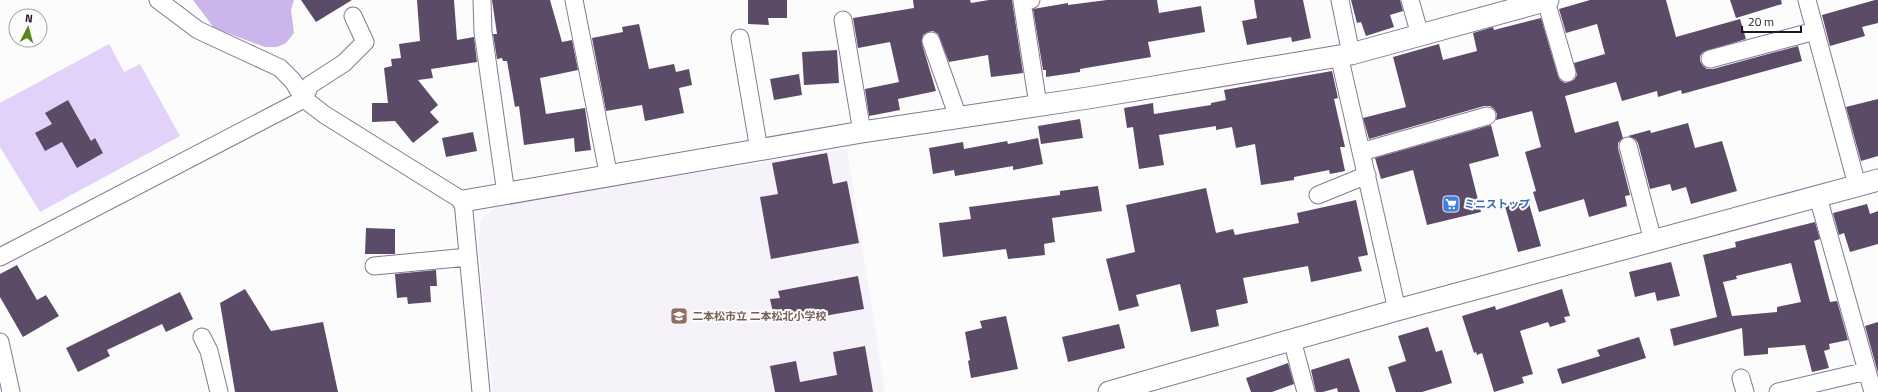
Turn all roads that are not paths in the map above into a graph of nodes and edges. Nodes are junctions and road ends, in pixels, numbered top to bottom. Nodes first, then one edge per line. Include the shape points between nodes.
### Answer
1 (158, 0) edge
2 (482, 0) edge
3 (574, 0) edge
4 (1031, 0) edge
5 (1340, 0) edge
6 (1410, 0) edge
7 (1807, 0) edge
8 (1538, 1) edge
9 (354, 16) dead end
10 (843, 20) dead end
11 (1815, 31) junction
12 (1420, 35) junction
13 (740, 38) dead end
14 (932, 41) dead end
15 (1345, 54) junction
16 (1710, 59) dead end
17 (1567, 73) dead end
18 (304, 99) junction
19 (1038, 105) junction
20 (1487, 116) dead end
21 (958, 117) junction
22 (862, 132) junction
23 (1628, 146) dead end
24 (759, 150) junction
25 (1361, 152) junction
26 (1366, 176) junction
27 (609, 177) junction
28 (1878, 180) edge
29 (1857, 185) junction
30 (506, 194) junction
31 (1318, 195) dead end
32 (1818, 197) junction
33 (463, 202) junction
34 (1653, 241) junction
35 (468, 256) junction
36 (0, 257) edge
37 (374, 266) dead end
38 (1397, 310) junction
39 (202, 337) dead end
40 (1292, 340) junction
41 (0, 342) edge
42 (1867, 371) junction
43 (11, 392) edge
44 (219, 392) edge
45 (481, 392) edge
46 (1109, 392) edge
47 (1306, 392) edge
48 (1778, 392) edge
49 (1873, 392) edge

1 - 18 street via 198,30 280,68 293,81
2 - 30 street via 483,32
3 - 27 street
4 - 19 street via 1022,1
5 - 15 street
6 - 12 street
7 - 11 street
8 - 12 street
8 - 17 street
9 - 18 street via 365,42 344,63 310,85
10 - 22 street
11 - 16 street
11 - 29 street
12 - 15 street
13 - 24 street
14 - 21 street
15 - 19 street
15 - 25 street
18 - 33 street via 325,115
18 - 36 street
19 - 21 street
20 - 25 street
21 - 22 street
22 - 24 street
23 - 34 street
24 - 27 street
25 - 26 street
26 - 31 street
26 - 38 street
27 - 30 street
28 - 29 street
29 - 32 street
30 - 33 street
32 - 34 street
32 - 42 street
33 - 35 street
34 - 38 street
35 - 37 street
35 - 45 street
38 - 40 street
39 - 44 street via 210,351
40 - 46 street
40 - 47 street
41 - 43 street
42 - 48 street
42 - 49 street

